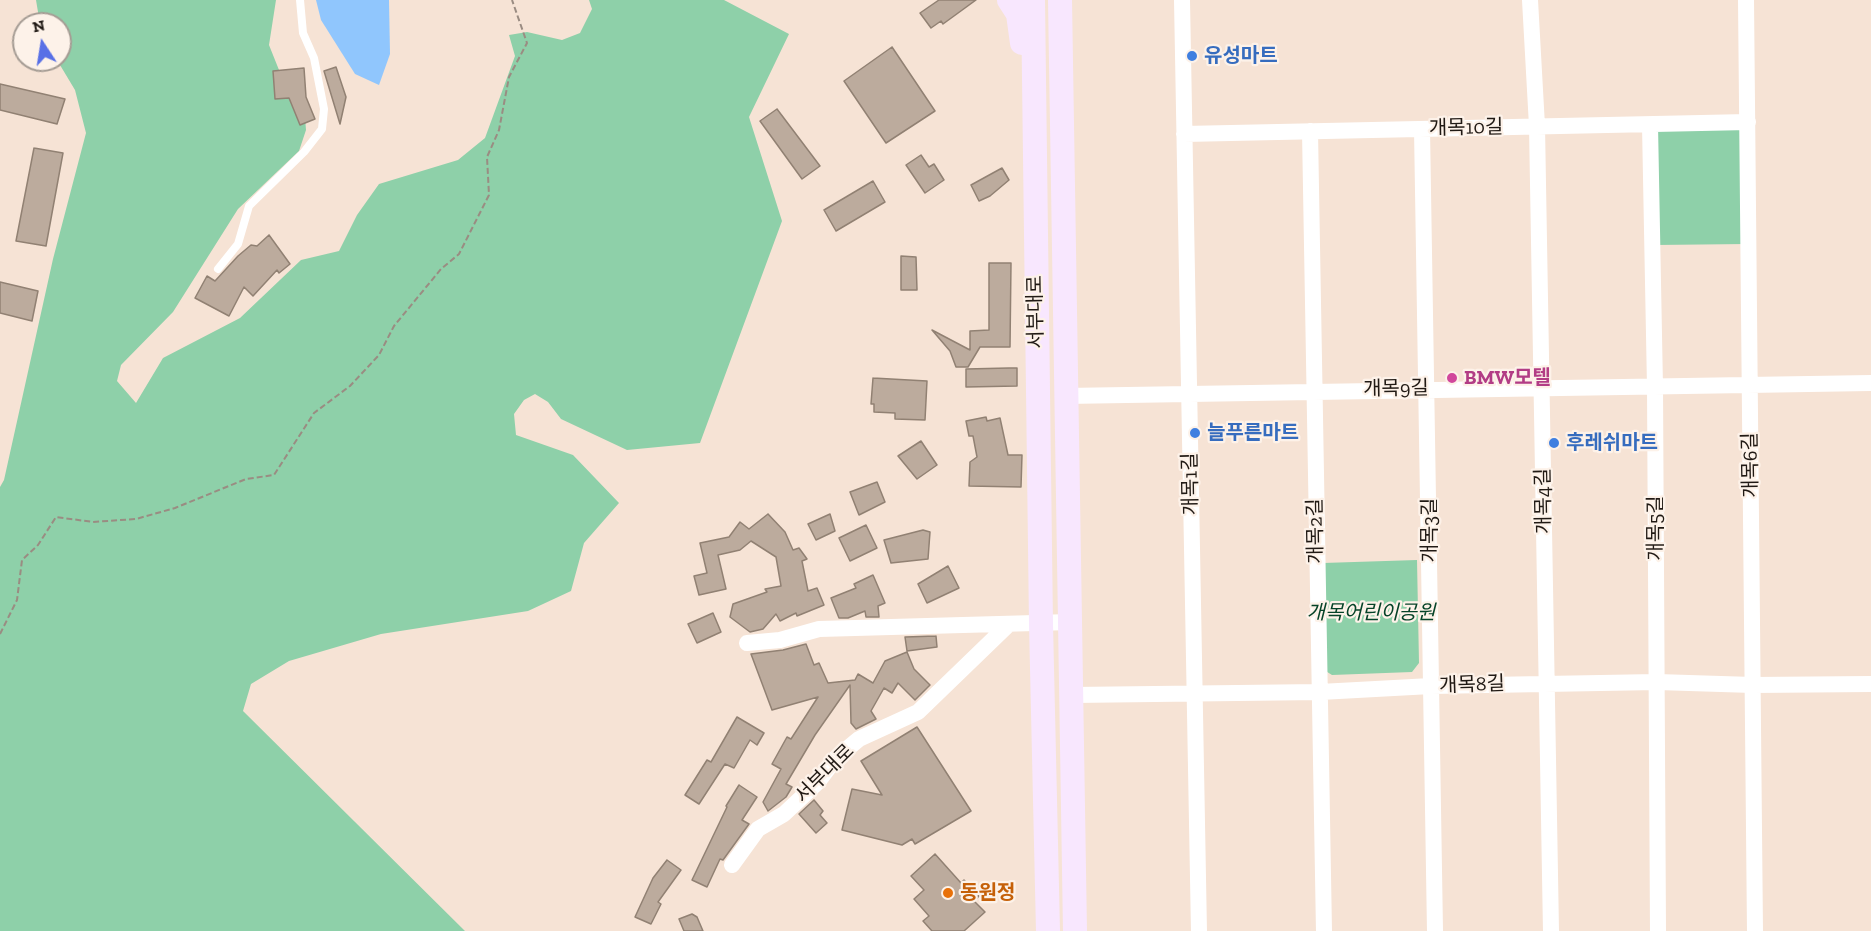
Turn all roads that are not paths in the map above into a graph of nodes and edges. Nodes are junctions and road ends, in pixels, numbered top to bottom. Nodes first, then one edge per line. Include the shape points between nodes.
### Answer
1 (300, 0) edge
2 (1009, 0) edge
3 (1033, 0) edge
4 (1060, 0) edge
5 (1182, 0) edge
6 (1530, 0) edge
7 (1746, 0) edge
8 (1032, 77) junction
9 (1748, 122) junction
10 (1650, 125) junction
11 (1537, 126) junction
12 (1422, 129) junction
13 (1310, 131) junction
14 (1184, 134) junction
15 (218, 269) dead end
16 (1871, 383) edge
17 (1750, 386) junction
18 (1542, 387) junction
19 (1655, 387) junction
20 (1429, 389) junction
21 (1313, 390) junction
22 (1189, 392) junction
23 (1065, 396) junction
24 (1071, 622) junction
25 (1041, 624) junction
26 (1008, 625) junction
27 (747, 643) dead end
28 (1657, 682) junction
29 (1546, 683) junction
30 (1871, 684) edge
31 (1753, 685) junction
32 (1431, 686) junction
33 (1320, 692) junction
34 (1072, 695) junction
35 (1194, 695) junction
36 (732, 865) dead end
37 (1048, 931) edge
38 (1075, 931) edge
39 (1199, 931) edge
40 (1324, 931) edge
41 (1436, 931) edge
42 (1551, 931) edge
43 (1658, 931) edge
44 (1755, 931) edge

1 - 15 lane via 303,33 314,58 324,109 322,129 249,206 238,244
2 - 8 main road via 1018,14
3 - 8 main road, 서부대로
4 - 23 main road, 서부대로
5 - 14 street, 개목1길
6 - 11 street, 개목4길
7 - 9 street, 개목6길
8 - 25 main road, 서부대로
9 - 10 street, 개목10길
9 - 17 street, 개목6길
10 - 11 street, 개목10길
10 - 19 street, 개목5길
11 - 12 street, 개목10길
11 - 18 street, 개목4길
12 - 13 street, 개목10길
12 - 20 street, 개목3길
13 - 14 street, 개목10길
13 - 21 street, 개목2길
14 - 22 street, 개목1길
16 - 17 street, 개목9길
17 - 19 street, 개목9길
17 - 31 street, 개목6길
18 - 19 street, 개목9길
18 - 20 street, 개목9길
18 - 29 street, 개목4길
19 - 28 street, 개목5길
20 - 21 street, 개목9길
20 - 32 street, 개목3길
21 - 22 street, 개목9길
21 - 33 street, 개목2길
22 - 23 street, 개목9길
22 - 35 street, 개목1길
23 - 24 main road, 서부대로
24 - 25 street
24 - 34 main road, 서부대로
25 - 26 street
25 - 37 main road, 서부대로
26 - 27 street via 819,629 780,640
26 - 36 street, 서부대로 via 918,712 859,739 836,758 792,806 758,829
28 - 29 street, 개목8길
28 - 31 street, 개목8길
28 - 43 street, 개목5길
29 - 32 street, 개목8길
29 - 42 street, 개목4길
30 - 31 street, 개목8길
31 - 44 street, 개목6길
32 - 33 street, 개목8길
32 - 41 street, 개목3길
33 - 35 street, 개목8길
33 - 40 street, 개목2길
34 - 35 street, 개목8길
34 - 38 main road, 서부대로
35 - 39 street, 개목1길

